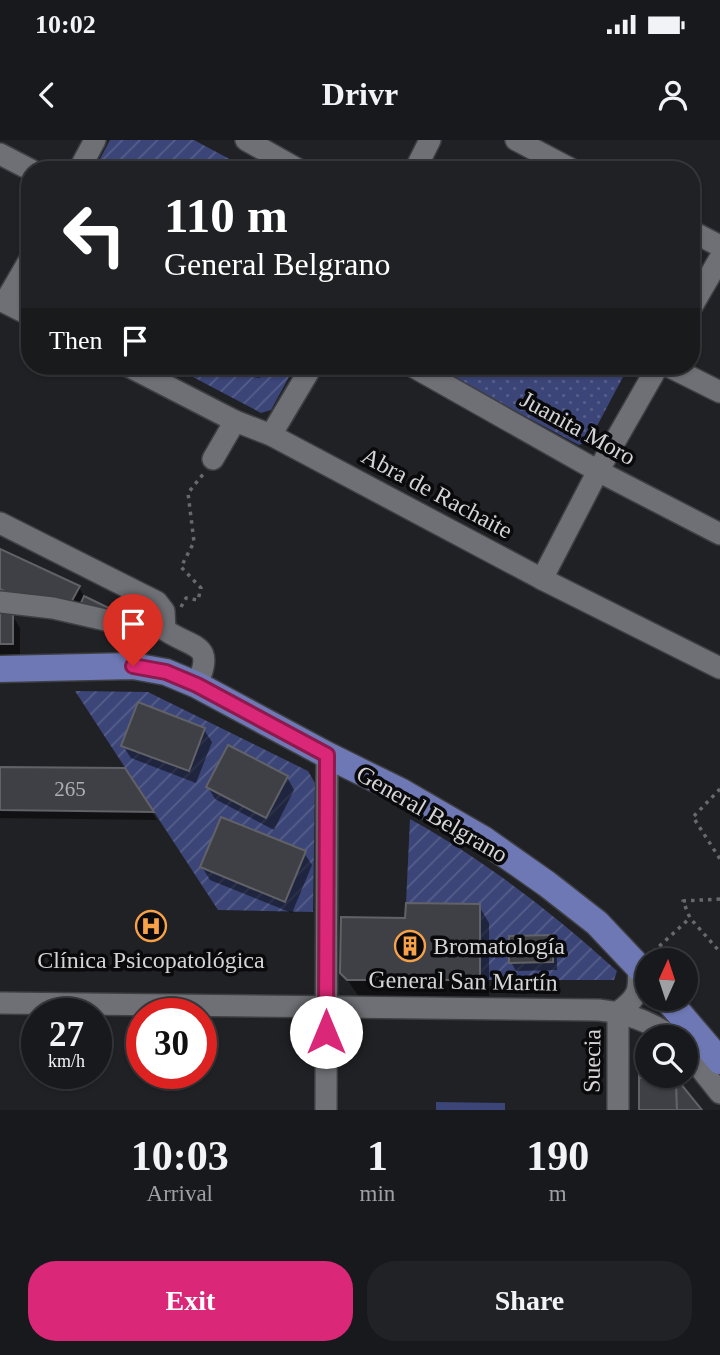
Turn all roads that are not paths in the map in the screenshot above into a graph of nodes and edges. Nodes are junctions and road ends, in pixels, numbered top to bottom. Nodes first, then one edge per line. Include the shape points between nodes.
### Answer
1 (95, 140) edge
2 (246, 140) edge
3 (430, 140) edge
4 (516, 140) edge
5 (0, 154) edge
6 (84, 161) edge
7 (283, 161) edge
8 (420, 161) edge
9 (556, 161) edge
10 (21, 164) edge
11 (700, 236) edge
12 (720, 246) edge
13 (720, 258) edge
14 (21, 273) edge
15 (700, 292) edge
16 (3, 301) edge
17 (21, 310) edge
18 (146, 375) edge
19 (308, 375) edge
20 (428, 375) edge
21 (653, 375) edge
22 (686, 375) edge
23 (720, 392) edge
24 (235, 421) junction
25 (271, 435) junction
26 (209, 466) road end
27 (598, 471) junction
28 (0, 523) edge
29 (720, 534) edge
30 (542, 579) junction
31 (0, 602) edge
32 (164, 627) junction
33 (720, 668) edge
34 (0, 669) edge
35 (197, 685) junction
36 (327, 755) junction
37 (635, 964) edge
38 (635, 996) edge
39 (0, 1003) edge
40 (326, 1006) junction
41 (618, 1012) junction
42 (678, 1012) edge
43 (654, 1025) edge
44 (720, 1061) edge
45 (698, 1065) edge
46 (720, 1093) edge
47 (326, 1110) edge
48 (618, 1110) edge

1 - 6 street
2 - 7 street
3 - 8 street
4 - 9 street
5 - 10 street
11 - 12 street
13 - 15 street
14 - 16 street
16 - 17 street
18 - 24 street, Abra de Rachaite
19 - 25 street
20 - 27 street, Juanita Moro
21 - 27 street
22 - 23 street
24 - 25 street, Abra de Rachaite
24 - 26 street
25 - 30 street, Abra de Rachaite
27 - 29 street, Juanita Moro
27 - 30 street
28 - 32 street via 158,603 164,611
30 - 33 street, Abra de Rachaite
31 - 32 street
32 - 35 street via 200,648 204,662
34 - 35 main road, General Belgrano via 133,666 166,672
35 - 36 main road, General Belgrano
36 - 37 main road, General Belgrano via 483,839 589,917
36 - 40 street
38 - 41 street
39 - 40 street, General San Martín
40 - 41 street, General San Martín
40 - 47 street
41 - 43 street, General San Martín
41 - 48 street, Suecia
42 - 44 main road
45 - 46 street

